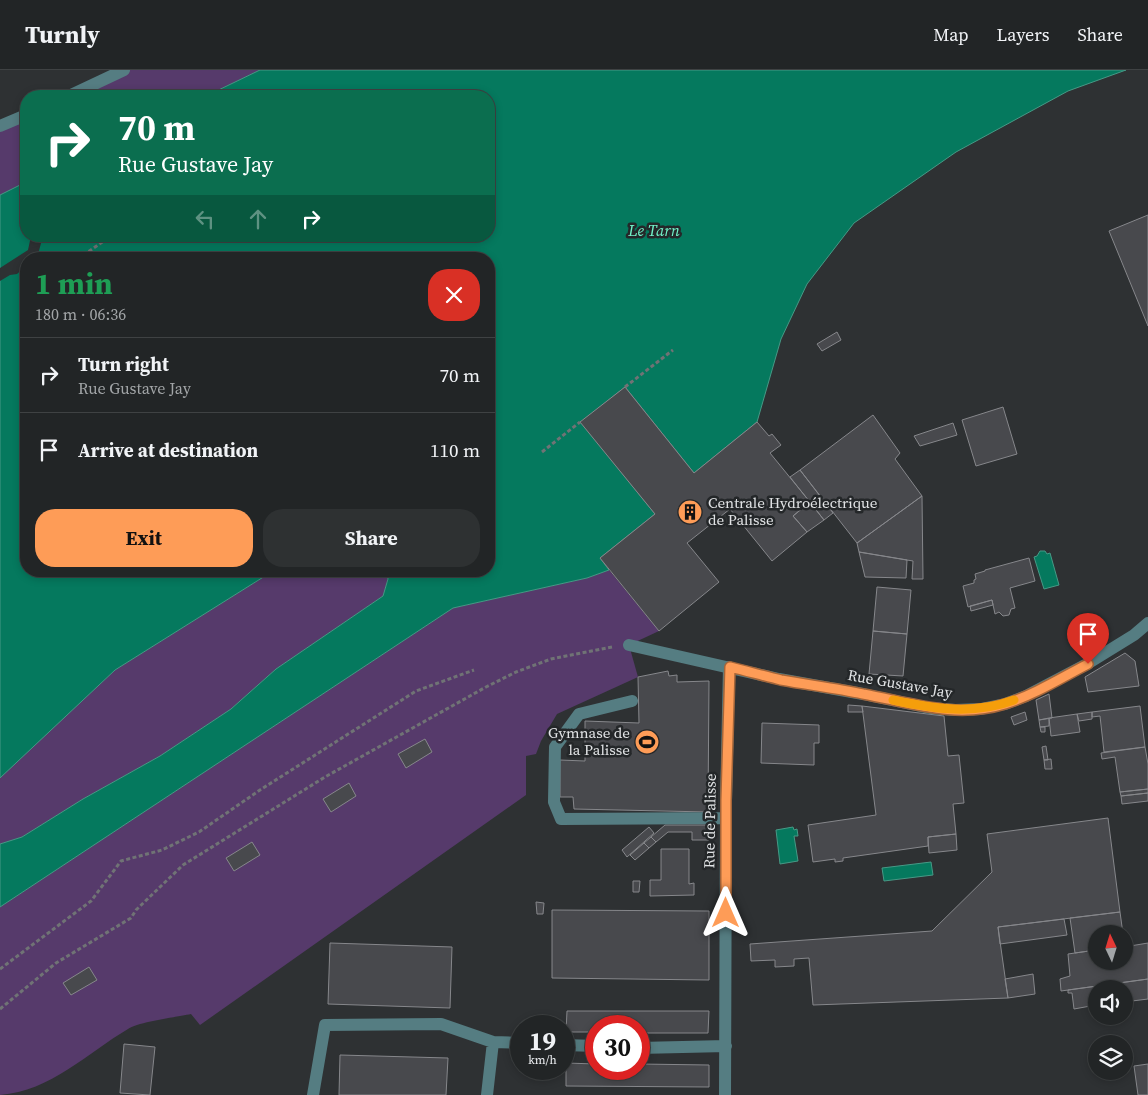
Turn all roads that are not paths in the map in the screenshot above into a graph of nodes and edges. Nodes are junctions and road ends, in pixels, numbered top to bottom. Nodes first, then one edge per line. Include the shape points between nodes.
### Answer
1 (124, 70) edge
2 (82, 90) edge
3 (20, 118) edge
4 (0, 126) edge
5 (1148, 623) edge
6 (629, 645) road end
7 (730, 667) junction
8 (632, 701) dead end
9 (726, 818) junction
10 (492, 1042) junction
11 (510, 1043) edge
12 (726, 1046) junction
13 (650, 1048) edge
14 (313, 1095) edge
15 (487, 1095) edge
16 (725, 1095) edge

1 - 2 street
3 - 4 street
5 - 7 street, Rue Gustave Jay via 1088,664 1039,690 1005,704 981,709 930,708 779,680
6 - 7 street, Rue Gustave Jay
7 - 9 street, Rue de Palisse
8 - 9 street via 579,714 556,747 554,802 561,819
9 - 12 street, Rue de Palisse
10 - 11 street
10 - 14 street via 442,1024 325,1025
10 - 15 street
12 - 13 street
12 - 16 street, Rue de Palisse

